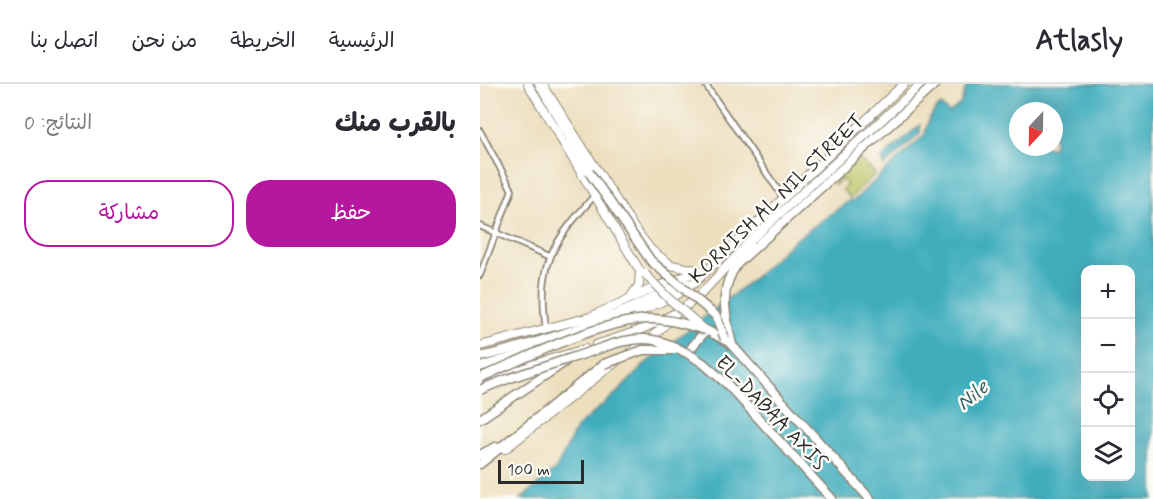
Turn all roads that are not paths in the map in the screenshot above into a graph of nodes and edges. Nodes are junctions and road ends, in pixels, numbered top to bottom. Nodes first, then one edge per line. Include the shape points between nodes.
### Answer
1 (528, 84) edge
2 (533, 84) edge
3 (541, 84) edge
4 (705, 84) edge
5 (904, 84) edge
6 (921, 84) edge
7 (935, 84) edge
8 (480, 132) edge
9 (595, 195) junction
10 (783, 197) junction
11 (480, 226) edge
12 (497, 233) junction
13 (549, 256) junction
14 (710, 269) junction
15 (701, 271) junction
16 (480, 275) edge
17 (694, 283) junction
18 (630, 298) junction
19 (680, 311) junction
20 (546, 329) junction
21 (706, 330) junction
22 (728, 342) junction
23 (480, 346) edge
24 (687, 353) junction
25 (480, 357) edge
26 (571, 358) junction
27 (480, 367) edge
28 (480, 379) edge
29 (480, 390) edge
30 (480, 418) edge
31 (514, 437) junction
32 (480, 455) edge
33 (480, 464) edge
34 (480, 469) edge
35 (832, 499) edge
36 (870, 499) edge

1 - 9 main road
2 - 21 main road, bridge via 645,274
3 - 15 main road via 651,250 671,265
3 - 22 highway, bridge via 589,172 646,256 716,316
4 - 10 street
5 - 10 main road, KORNISH AL NIL STREET
6 - 19 main road, KORNISH AL NIL STREET
7 - 22 highway via 738,263 727,279 724,296
8 - 12 street via 512,190
9 - 13 street via 568,225
9 - 18 main road via 640,271 639,285
10 - 14 main road, KORNISH AL NIL STREET
11 - 12 street
12 - 13 street
12 - 16 street
13 - 20 street via 543,292
14 - 15 main road, KORNISH AL NIL STREET
14 - 17 main road, KORNISH AL NIL STREET
15 - 18 main road, KORNISH AL NIL STREET
17 - 25 highway via 579,329
17 - 27 main road, KORNISH AL NIL STREET via 659,304 576,339
18 - 20 main road, KORNISH AL NIL STREET via 590,316
19 - 28 main road, KORNISH AL NIL STREET via 629,334
19 - 34 main road, KORNISH AL NIL STREET via 650,339
20 - 23 main road, KORNISH AL NIL STREET
21 - 22 highway, bridge
21 - 24 highway
21 - 28 highway, bridge via 659,319 624,322
22 - 36 highway, EL-DABAA AXIS
24 - 26 highway, EL-DABAA AXIS, bridge via 658,341 630,339
24 - 31 highway, bridge via 657,349 617,357
24 - 35 highway, EL-DABAA AXIS, bridge via 718,375
26 - 29 highway, EL-DABAA AXIS, bridge
26 - 30 highway, bridge
31 - 32 highway
31 - 33 highway

